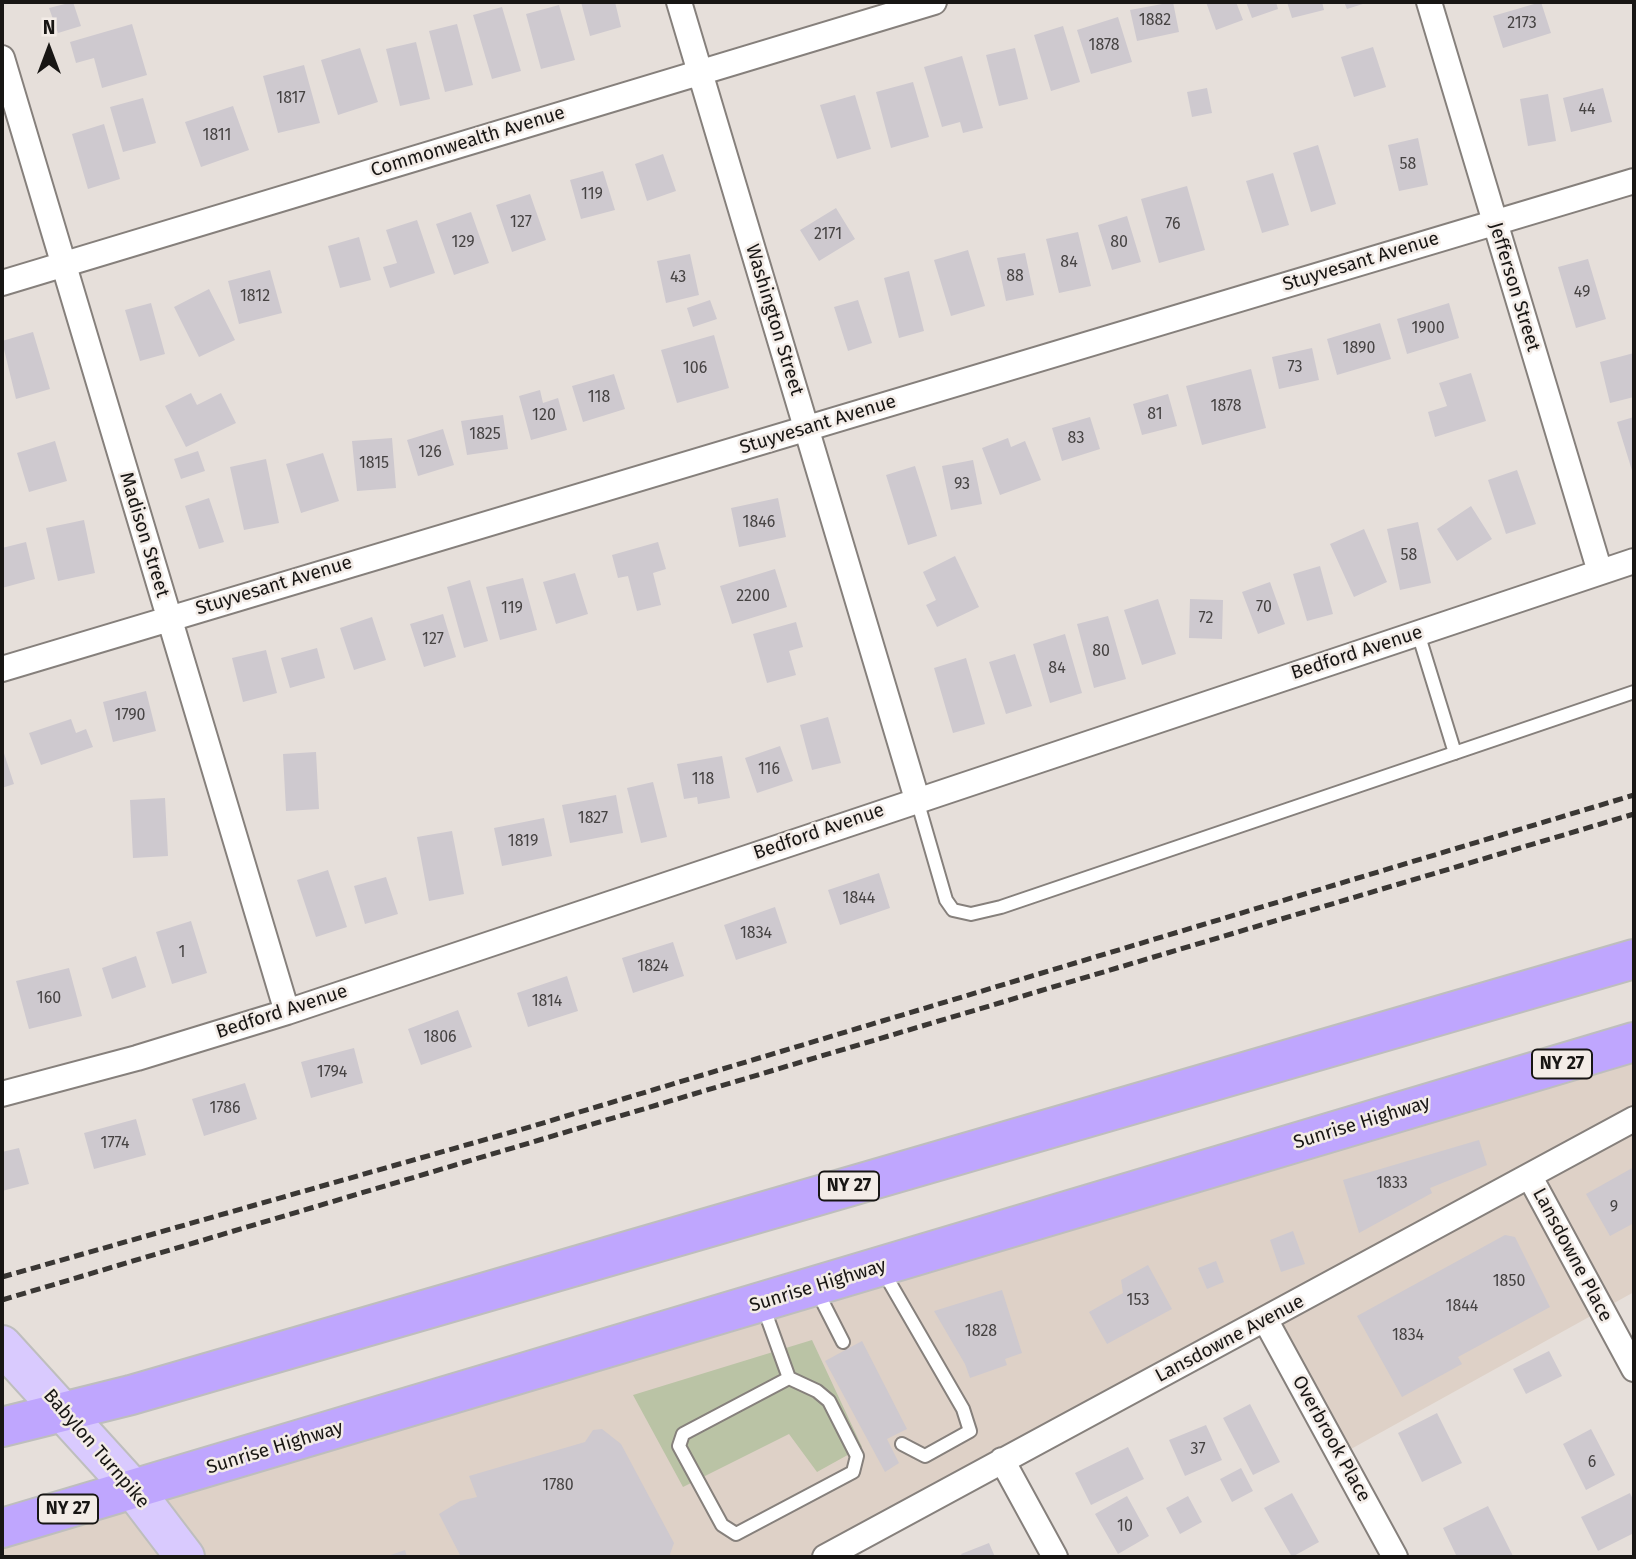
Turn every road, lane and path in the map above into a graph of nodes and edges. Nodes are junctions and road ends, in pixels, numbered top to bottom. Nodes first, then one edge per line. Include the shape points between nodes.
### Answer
1 (679, 2) edge
2 (934, 2) edge
3 (1429, 2) edge
4 (2, 58) edge
5 (700, 72) junction
6 (1634, 181) edge
7 (1494, 222) junction
8 (64, 264) junction
9 (2, 283) edge
10 (806, 428) junction
11 (1634, 561) edge
12 (1600, 572) junction
13 (169, 618) junction
14 (1418, 633) junction
15 (2, 669) edge
16 (1634, 692) edge
17 (1455, 753) junction
18 (917, 799) junction
19 (1634, 959) edge
20 (287, 1012) junction
21 (1634, 1042) edge
22 (2, 1094) edge
23 (1634, 1119) edge
24 (1530, 1177) junction
25 (881, 1267) junction
26 (815, 1287) junction
27 (762, 1303) junction
28 (1266, 1321) junction
29 (843, 1342) dead end
30 (2, 1345) edge
31 (1634, 1369) edge
32 (789, 1378) junction
33 (64, 1411) junction
34 (2, 1427) edge
35 (902, 1444) dead end
36 (1002, 1460) junction
37 (134, 1490) junction
38 (2, 1528) edge
39 (185, 1557) edge
40 (825, 1557) edge
41 (1055, 1557) edge
42 (1395, 1557) edge

1 - 5 street, Washington Street
2 - 5 street, Commonwealth Avenue
3 - 7 street, Jefferson Street
4 - 8 street, Madison Street
5 - 8 street, Commonwealth Avenue
5 - 10 street, Washington Street
6 - 7 street, Stuyvesant Avenue
7 - 10 street, Stuyvesant Avenue
7 - 12 street, Jefferson Street
8 - 9 street, Commonwealth Avenue
8 - 13 street, Madison Street
10 - 13 street, Stuyvesant Avenue
10 - 18 street, Washington Street
11 - 12 street, Bedford Avenue
12 - 14 street, Bedford Avenue
13 - 15 street, Stuyvesant Avenue
13 - 20 street, Madison Street
14 - 17 lane
14 - 18 street, Bedford Avenue
16 - 17 lane
17 - 18 lane via 1001,908 971,914 953,910 946,900
18 - 20 street, Bedford Avenue
19 - 33 highway, NY 27
20 - 22 street, Bedford Avenue
21 - 25 highway, Sunrise Highway / NY 27
23 - 24 street, Lansdowne Avenue
24 - 28 street, Lansdowne Avenue
24 - 31 street, Lansdowne Place
25 - 26 highway, Sunrise Highway / NY 27
25 - 35 lane via 971,1431 925,1456
26 - 27 highway, Sunrise Highway / NY 27
26 - 29 lane
27 - 32 lane
27 - 37 highway, Sunrise Highway / NY 27
28 - 36 street, Lansdowne Avenue
28 - 42 street, Overbrook Place
30 - 33 main road, Babylon Turnpike
32 - 32 lane via 683,1434 679,1446 722,1525 736,1534 853,1472 857,1456 829,1401
33 - 34 highway, NY 27
33 - 37 main road, Babylon Turnpike
36 - 40 street, Lansdowne Avenue
36 - 41 street
37 - 38 highway, Sunrise Highway / NY 27
37 - 39 main road, Babylon Turnpike

